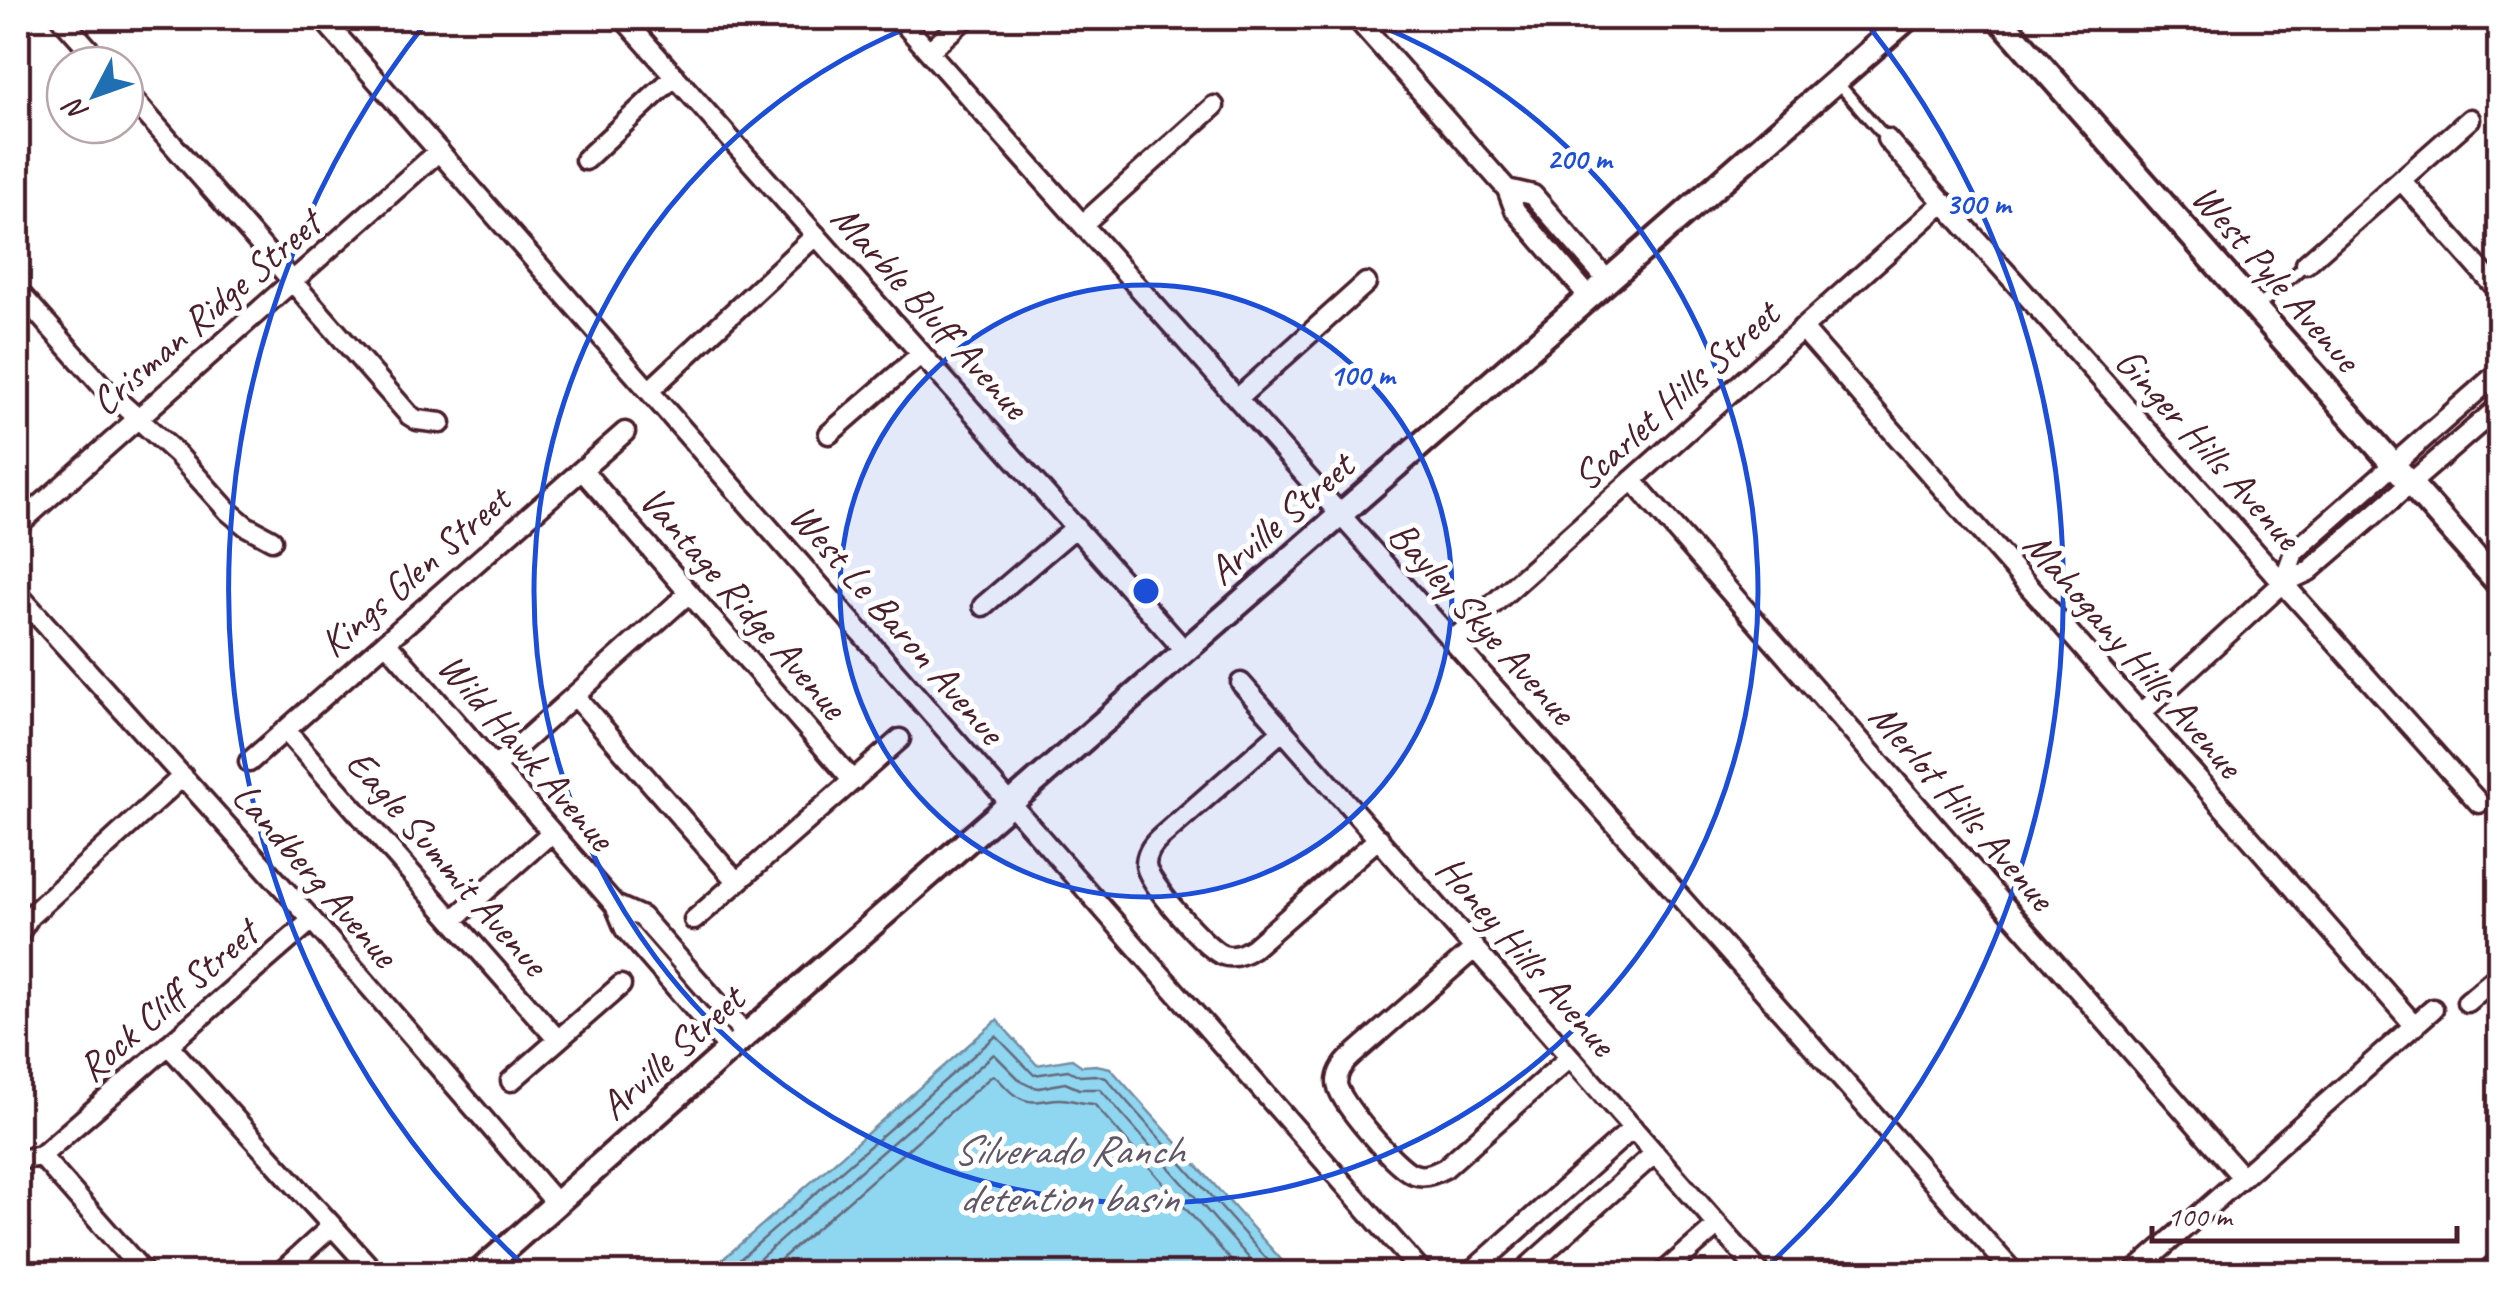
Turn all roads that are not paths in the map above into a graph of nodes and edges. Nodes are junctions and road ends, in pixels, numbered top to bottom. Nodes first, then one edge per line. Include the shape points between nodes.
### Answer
1 (61, 18) edge
2 (322, 18) edge
3 (623, 18) edge
4 (899, 18) edge
5 (966, 18) edge
6 (1356, 18) edge
7 (1908, 18) edge
8 (1999, 18) edge
9 (85, 45) edge
10 (929, 51) junction
11 (675, 76) junction
12 (1836, 81) junction
13 (1214, 106) dead end
14 (145, 113) edge
15 (2470, 119) dead end
16 (1887, 139) joint
17 (439, 151) junction
18 (585, 160) dead end
19 (2401, 180) junction
20 (1507, 189) junction
21 (1944, 202) junction
22 (1554, 219) junction
23 (1083, 224) junction
24 (816, 235) junction
25 (1536, 235) junction
26 (2306, 264) joint
27 (1608, 280) junction
28 (292, 282) junction
29 (1366, 283) dead end
30 (18, 291) edge
31 (2500, 292) edge
32 (1589, 297) junction
33 (2256, 309) junction
34 (1802, 328) junction
35 (922, 354) junction
36 (2500, 371) edge
37 (2477, 390) junction
38 (649, 391) junction
39 (1238, 398) junction
40 (2497, 408) edge
41 (138, 417) junction
42 (442, 423) dead end
43 (625, 432) dead end
44 (828, 434) dead end
45 (2393, 465) junction
46 (582, 470) junction
47 (1632, 480) junction
48 (2410, 484) junction
49 (1340, 514) junction
50 (18, 524) edge
51 (1076, 527) junction
52 (272, 540) dead end
53 (2283, 583) junction
54 (2500, 585) edge
55 (18, 594) edge
56 (689, 594) junction
57 (983, 606) dead end
58 (1453, 640) junction
59 (386, 642) junction
60 (1185, 651) junction
61 (1242, 683) dead end
62 (575, 696) junction
63 (2140, 714) junction
64 (286, 730) junction
65 (1283, 730) junction
66 (900, 739) dead end
67 (249, 762) dead end
68 (494, 767) junction
69 (183, 776) junction
70 (853, 780) junction
71 (2479, 803) dead end
72 (1010, 805) junction
73 (551, 832) junction
74 (1378, 838) junction
75 (738, 882) junction
76 (24, 909) edge
77 (312, 920) junction
78 (453, 920) junction
79 (694, 920) dead end
80 (18, 935) edge
81 (1475, 948) junction
82 (2500, 974) edge
83 (621, 985) dead end
84 (2468, 1002) dead end
85 (2434, 1010) dead end
86 (2414, 1026) junction
87 (558, 1040) junction
88 (738, 1042) junction
89 (168, 1046) junction
90 (1570, 1057) junction
91 (511, 1081) dead end
92 (1633, 1128) junction
93 (1655, 1153) junction
94 (40, 1156) junction
95 (18, 1160) edge
96 (2242, 1177) junction
97 (558, 1204) junction
98 (1718, 1225) junction
99 (332, 1226) junction
100 (2500, 1260) edge
101 (145, 1274) edge
102 (279, 1274) edge
103 (376, 1274) edge
104 (477, 1274) edge
105 (1422, 1274) edge
106 (1469, 1274) edge
107 (1520, 1274) edge
108 (1662, 1274) edge
109 (1761, 1274) edge
110 (2015, 1274) edge
111 (2132, 1274) edge
112 (2484, 1274) edge

1 - 9 street
2 - 17 street, West Le Baron Avenue
3 - 11 street, Marble Bluff Avenue
4 - 10 street, Bayley Skye Avenue
5 - 10 street
6 - 20 street
7 - 12 street, Arville Street
8 - 33 street, West Pyle Avenue
10 - 23 street, Bayley Skye Avenue
11 - 18 street
11 - 24 street, Marble Bluff Avenue
12 - 16 lane
12 - 27 street, Arville Street
13 - 23 street
14 - 28 street
15 - 19 street
16 - 21 street, Ginger Hills Avenue
17 - 28 street, Crisman Ridge Street
17 - 38 street, West Le Baron Avenue
19 - 26 street
19 - 31 street
20 - 22 street via 1533,196
20 - 25 street
21 - 34 street, Scarlet Hills Street
21 - 53 street, Ginger Hills Avenue
22 - 25 lane
22 - 27 street
23 - 39 street, Bayley Skye Avenue
24 - 35 street, Marble Bluff Avenue
24 - 38 street
25 - 32 street
26 - 33 lane
27 - 32 street, Arville Street
28 - 41 street, Crisman Ridge Street
28 - 42 street via 409,414
29 - 39 street
30 - 41 street
32 - 49 street, Arville Street
33 - 45 street, West Pyle Avenue
34 - 47 street, Scarlet Hills Street
34 - 63 street, Mahogany Hills Avenue
35 - 44 street
35 - 51 street, Marble Bluff Avenue
36 - 37 street
37 - 40 lane
37 - 45 street
38 - 72 street, West Le Baron Avenue
39 - 49 street, Bayley Skye Avenue
40 - 48 street
41 - 50 street, Crisman Ridge Street
41 - 52 street via 228,512
43 - 46 street, Kings Glen Street
45 - 48 street, West Pyle Avenue
45 - 53 street via 2294,552
46 - 56 street, Vantage Ridge Avenue
46 - 59 street, Kings Glen Street
47 - 58 street, Scarlet Hills Street
47 - 96 street, Merlot Hills Avenue
48 - 53 street via 2309,571
48 - 54 street, West Pyle Avenue
49 - 58 street, Bayley Skye Avenue
49 - 60 street, Arville Street
51 - 57 street
51 - 60 street, Marble Bluff Avenue
53 - 63 street
53 - 71 street, Ginger Hills Avenue
55 - 69 street, Landberg Avenue
56 - 62 street
56 - 70 street, Vantage Ridge Avenue
58 - 110 street, Bayley Skye Avenue
59 - 64 street, Kings Glen Street
59 - 68 street, Wild Hawk Avenue
60 - 72 street, Arville Street
61 - 65 street, Honey Hills Avenue
62 - 68 street
62 - 75 street
63 - 86 street, Mahogany Hills Avenue
64 - 67 street, Kings Glen Street
64 - 78 street, Eagle Summit Avenue
65 - 74 street, Honey Hills Avenue
65 - 74 street via 1160,837 1146,860 1155,885 1208,946 1230,956 1245,954
66 - 70 street
68 - 73 street, Wild Hawk Avenue
69 - 76 street
69 - 77 street, Landberg Avenue
70 - 75 street
72 - 88 street, Arville Street
72 - 105 street, West Le Baron Avenue
73 - 78 street
73 - 88 street, Wild Hawk Avenue via 615,906 625,929
74 - 81 street, Honey Hills Avenue
75 - 79 street
76 - 80 street
77 - 89 street, Rock Cliff Street
77 - 97 street, Landberg Avenue
78 - 87 street, Eagle Summit Avenue
81 - 90 street, Honey Hills Avenue
81 - 90 street via 1345,1062 1337,1079 1340,1096 1400,1166 1421,1176 1444,1168
82 - 84 street
83 - 87 street
85 - 86 street
86 - 96 street
87 - 91 street
88 - 97 street, Arville Street
89 - 94 street, Rock Cliff Street
89 - 99 street
90 - 92 street, Honey Hills Avenue
92 - 93 street, Honey Hills Avenue
92 - 106 street
93 - 98 street, Honey Hills Avenue
93 - 107 street
94 - 95 street
94 - 101 street
96 - 111 street
97 - 104 street, Arville Street
98 - 108 street
98 - 109 street, Honey Hills Avenue
99 - 102 street
99 - 103 street
100 - 112 street

